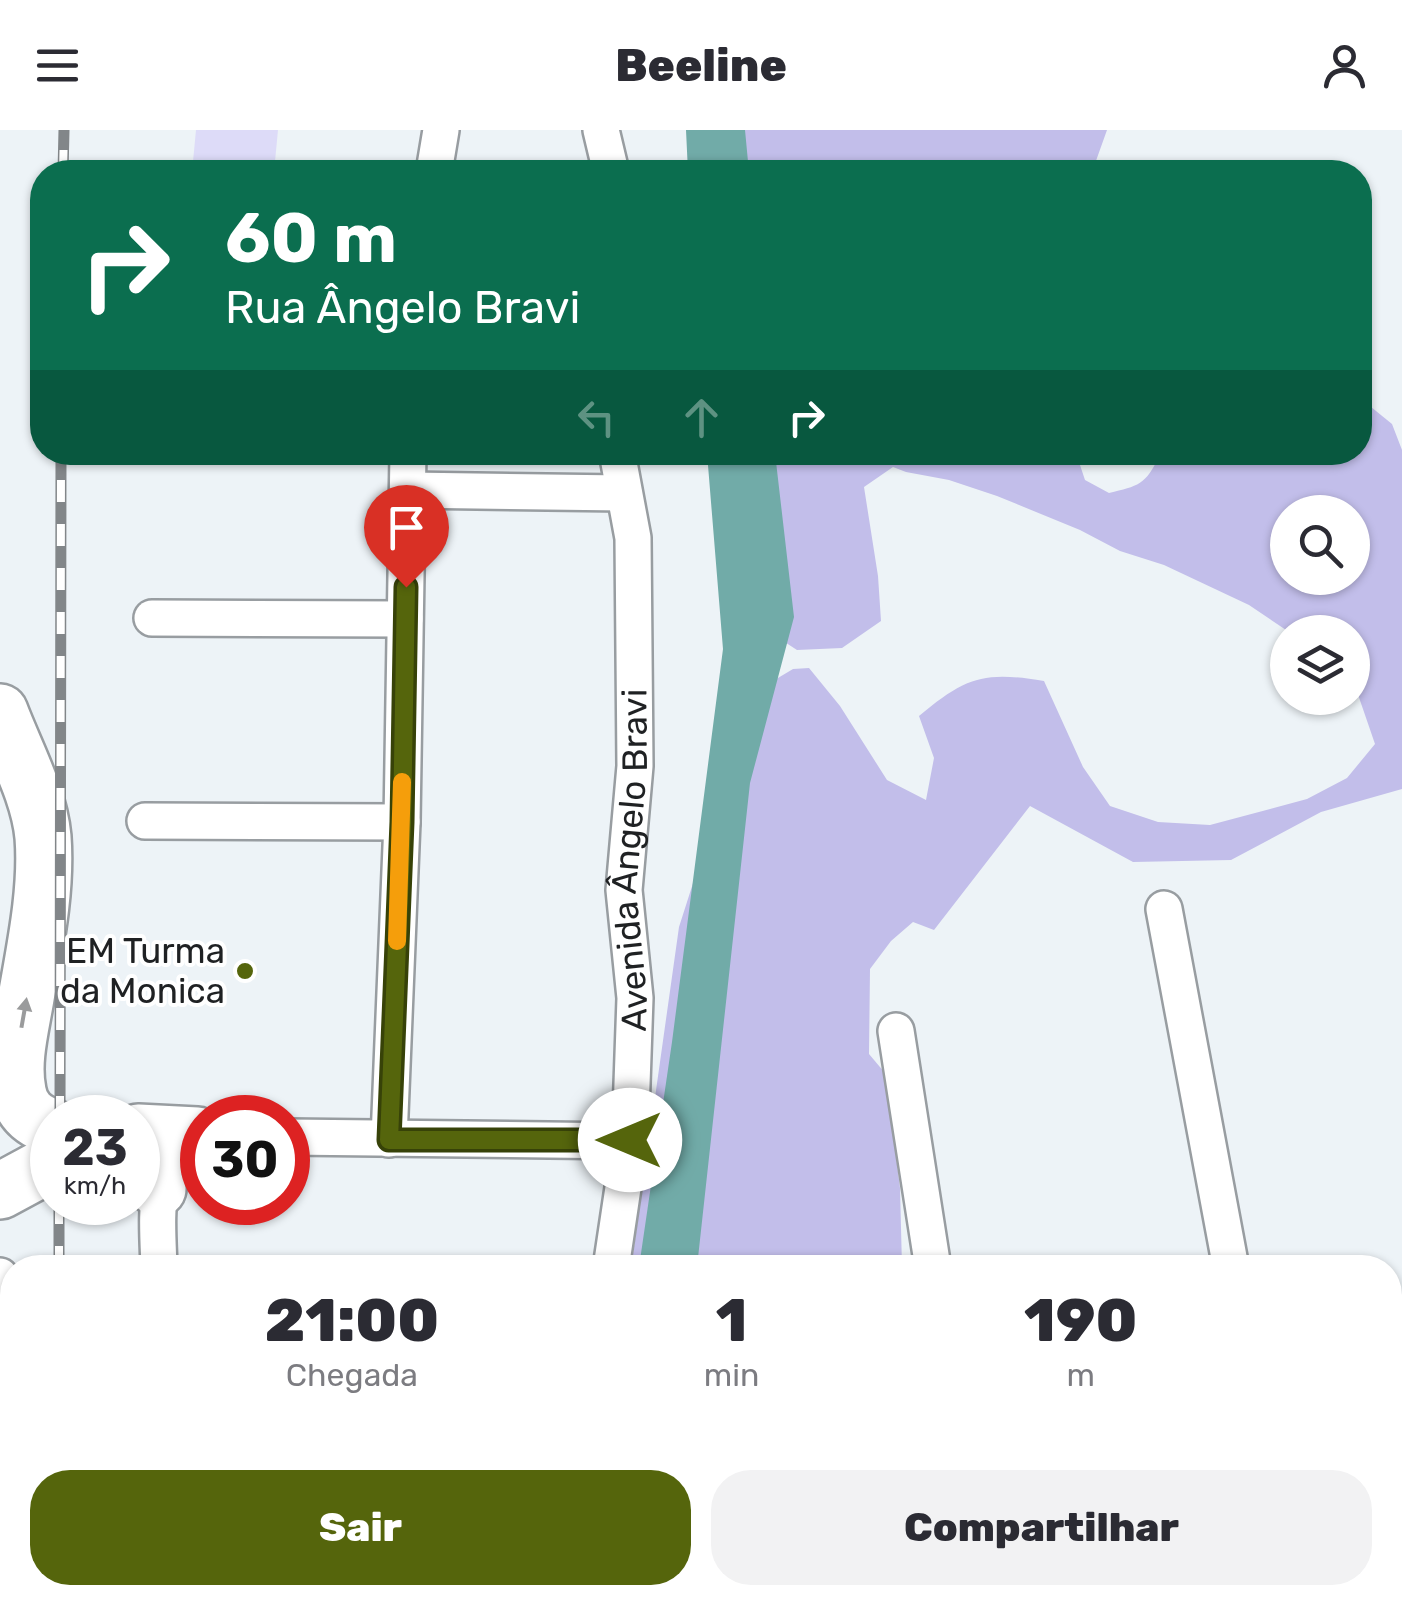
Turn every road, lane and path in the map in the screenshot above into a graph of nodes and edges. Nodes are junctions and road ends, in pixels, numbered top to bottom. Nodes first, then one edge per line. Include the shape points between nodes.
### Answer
1 (441, 130) edge
2 (602, 131) edge
3 (436, 160) edge
4 (608, 160) edge
5 (408, 465) edge
6 (619, 465) edge
7 (408, 490) junction
8 (624, 494) junction
9 (152, 618) dead end
10 (405, 619) junction
11 (0, 712) edge
12 (145, 821) dead end
13 (402, 822) junction
14 (1164, 909) dead end
15 (896, 1031) dead end
16 (30, 1115) edge
17 (310, 1138) edge
18 (389, 1140) junction
19 (630, 1140) junction
20 (180, 1147) edge
21 (160, 1169) edge
22 (30, 1175) edge
23 (0, 1191) edge
24 (153, 1225) edge
25 (157, 1255) edge
26 (613, 1255) edge
27 (931, 1255) edge
28 (1229, 1255) edge

1 - 3 street
2 - 4 street
5 - 7 street
6 - 8 street, Avenida Ângelo Bravi
7 - 8 street
7 - 10 street
8 - 19 street, Avenida Ângelo Bravi via 633,538 635,766 624,890 635,998
9 - 10 street
10 - 13 street
16 -> 11 main road via 16,1072 38,930 43,837
12 - 13 street
13 - 18 street
14 - 28 street
15 - 27 street
17 - 18 street
18 - 19 street
19 - 26 street, Avenida Ângelo Bravi
20 - 21 street
22 - 23 main road
24 - 25 street

